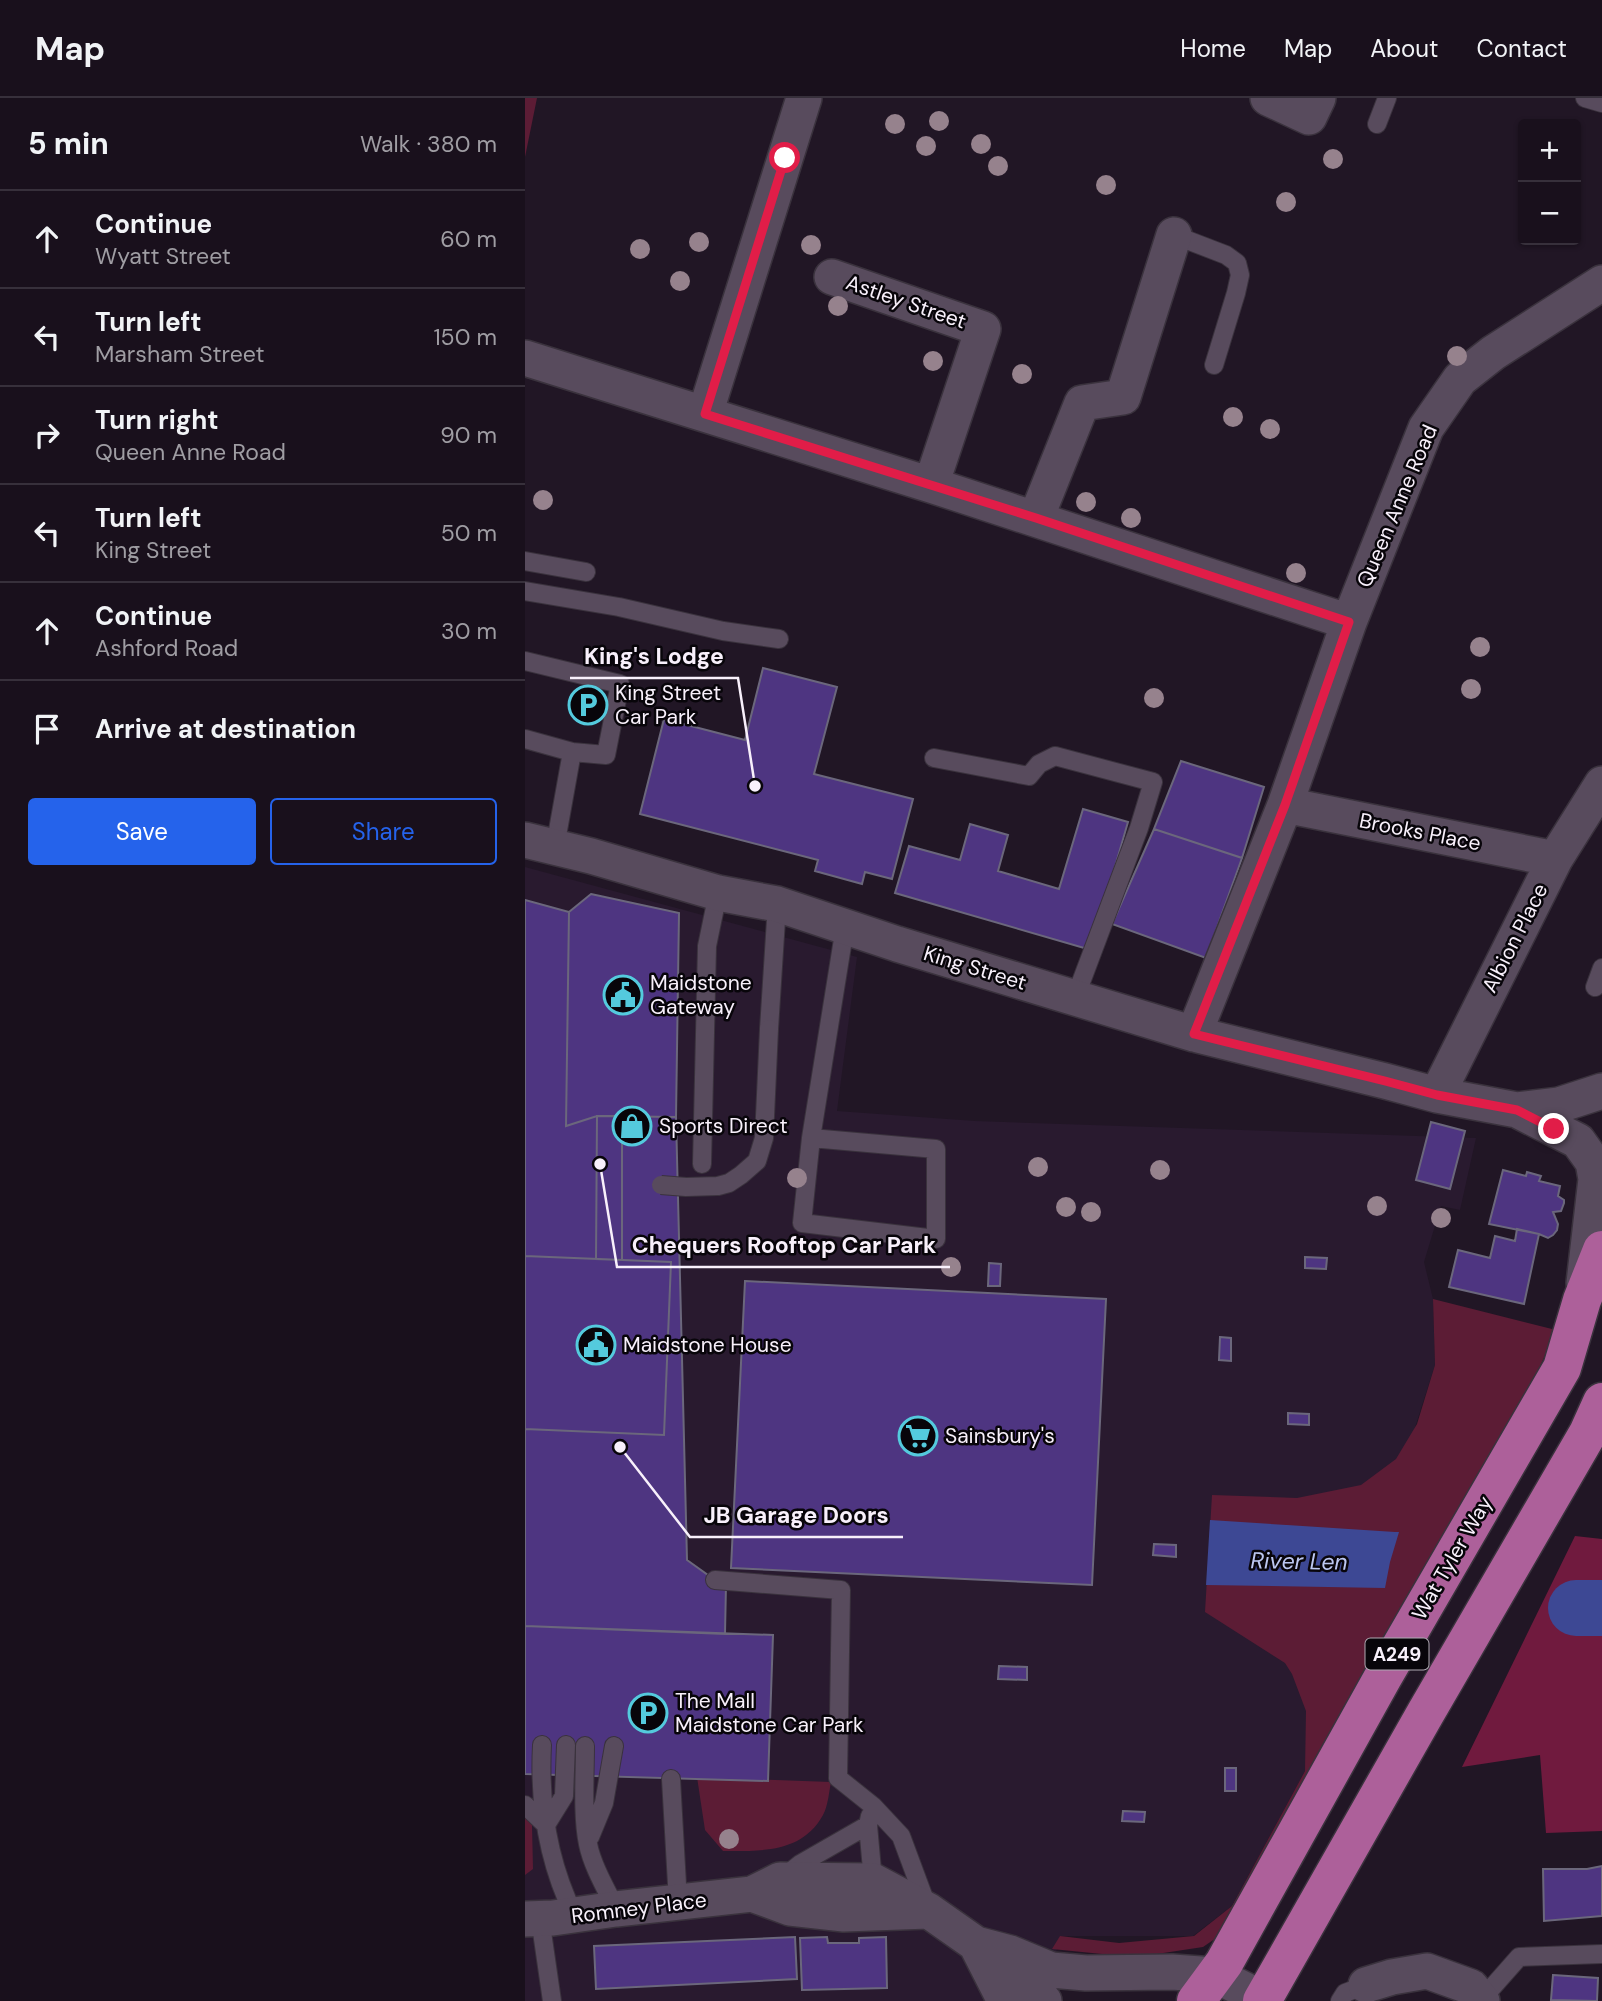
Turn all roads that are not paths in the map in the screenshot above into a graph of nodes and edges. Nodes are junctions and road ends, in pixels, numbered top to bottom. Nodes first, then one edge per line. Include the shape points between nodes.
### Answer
1 (804, 98) edge
2 (1268, 98) edge
3 (1318, 98) edge
4 (1387, 98) edge
5 (1585, 98) edge
6 (1602, 103) edge
7 (1377, 124) dead end
8 (1174, 235) joint
9 (832, 277) dead end
10 (1602, 283) edge
11 (525, 358) edge
12 (1214, 365) dead end
13 (705, 414) junction
14 (931, 485) junction
15 (1036, 518) junction
16 (525, 561) edge
17 (586, 572) dead end
18 (525, 591) edge
19 (1349, 622) junction
20 (779, 639) dead end
21 (525, 661) edge
22 (525, 739) edge
23 (572, 752) junction
24 (934, 758) dead end
25 (1598, 800) edge
26 (1285, 805) junction
27 (540, 844) edge
28 (1555, 859) junction
29 (718, 893) junction
30 (777, 904) junction
31 (845, 927) junction
32 (1602, 968) edge
33 (1595, 987) dead end
34 (1075, 998) junction
35 (1194, 1034) junction
36 (1602, 1091) edge
37 (1432, 1094) junction
38 (1517, 1110) junction
39 (1554, 1129) junction
40 (811, 1138) junction
41 (1602, 1140) edge
42 (702, 1164) dead end
43 (661, 1185) dead end
44 (1602, 1250) edge
45 (1582, 1300) junction
46 (1602, 1402) edge
47 (715, 1580) dead end
48 (542, 1745) dead end
49 (566, 1745) dead end
50 (585, 1746) dead end
51 (614, 1746) dead end
52 (671, 1779) dead end
53 (525, 1805) edge
54 (873, 1806) junction
55 (546, 1825) junction
56 (868, 1825) junction
57 (588, 1844) junction
58 (873, 1881) junction
59 (766, 1887) junction
60 (678, 1902) junction
61 (616, 1909) junction
62 (929, 1911) junction
63 (546, 1918) edge
64 (1602, 1954) edge
65 (991, 1973) edge
66 (1211, 1980) edge
67 (1353, 1993) edge
68 (1481, 2000) edge
69 (552, 2001) edge
70 (1044, 2001) edge
71 (1254, 2001) edge
72 (1262, 2001) edge

1 - 13 street
2 - 3 street via 1309,117
4 - 7 lane
5 - 6 lane
8 - 12 lane via 1237,263 1236,293
8 - 15 street via 1123,397 1081,403
9 - 14 street, Astley Street via 983,329
10 - 19 street, Queen Anne Road via 1460,379 1426,428
11 - 13 street
13 - 14 street
14 - 15 street
15 - 19 street
16 - 17 lane
18 - 20 lane
19 - 26 street, Queen Anne Road
21 - 23 lane via 620,684 606,755
22 - 23 lane
23 - 27 lane
24 - 34 lane via 1029,776 1055,756 1153,782
25 - 28 street, Albion Place
26 - 28 street, Brooks Place
26 - 35 street, Queen Anne Road
27 - 29 street, King Street
28 - 37 street, Albion Place
29 - 30 street, King Street
29 - 42 lane via 707,946
30 - 31 street, King Street
30 - 43 lane, bridge via 764,1138 757,1161 718,1186
31 - 34 street, King Street
31 - 40 lane
32 - 33 lane
34 - 35 street, King Street
35 - 37 street, King Street
36 - 38 street via 1559,1105
37 - 38 street, King Street
38 - 39 street
39 - 41 street
39 - 45 street via 1578,1141 1593,1162 1596,1179
40 - 40 lane via 802,1223 936,1239 936,1149
44 - 45 highway, Wat Tyler Way / A249
45 - 66 highway, Wat Tyler Way / A249 via 1562,1368
46 - 72 highway, A249
47 - 54 lane via 841,1590 838,1778
48 - 55 lane
49 - 55 lane via 564,1796
50 - 57 lane
51 - 57 lane via 604,1803
52 - 60 lane
53 - 55 lane
54 - 56 lane
54 - 62 lane via 901,1836
55 - 63 lane via 563,1895
56 - 58 lane
56 - 59 lane
57 - 61 lane
58 - 59 street, Romney Place
58 - 62 street, Romney Place
59 - 60 street, Romney Place
59 - 62 street, Romney Place via 790,1908 844,1914
60 - 61 street, Romney Place
61 - 63 street, Romney Place
62 - 65 street, Romney Place
63 - 69 lane
64 - 68 lane via 1519,1957
65 - 66 street, Romney Place via 1010,1953 1051,1970 1172,1972
65 - 70 street, Romney Place
66 - 71 street, Romney Place via 1248,1992
67 - 68 street via 1392,1977 1427,1971 1471,1987

